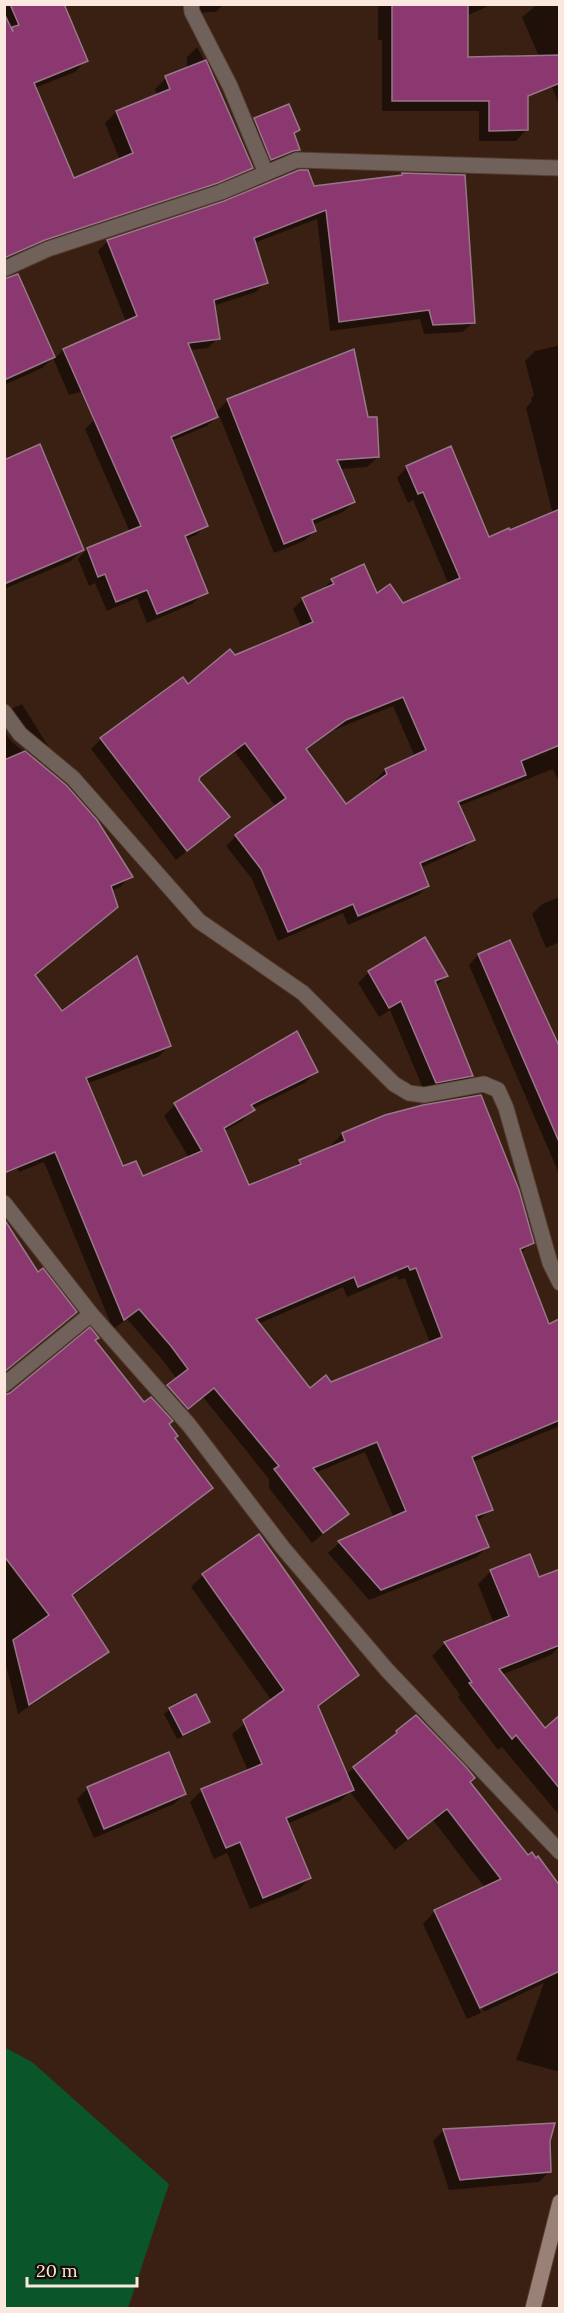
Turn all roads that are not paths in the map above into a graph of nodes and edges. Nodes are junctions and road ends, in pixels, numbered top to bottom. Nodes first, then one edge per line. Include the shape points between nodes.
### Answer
1 (191, 4) edge
2 (560, 168) edge
3 (266, 173) junction
4 (4, 269) edge
5 (4, 712) edge
6 (4, 1203) edge
7 (560, 1283) edge
8 (92, 1314) junction
9 (4, 1384) edge
10 (560, 1852) edge
11 (560, 2202) edge
12 (533, 2308) edge

1 - 3 street
2 - 3 street via 297,160
3 - 4 street via 221,192 48,249
5 - 7 street via 20,734 73,778 199,921 303,993 394,1084 409,1093 424,1095 484,1084 498,1090 549,1263
6 - 8 street
8 - 9 street
8 - 10 street via 189,1425 283,1548 387,1670
11 - 12 main road

